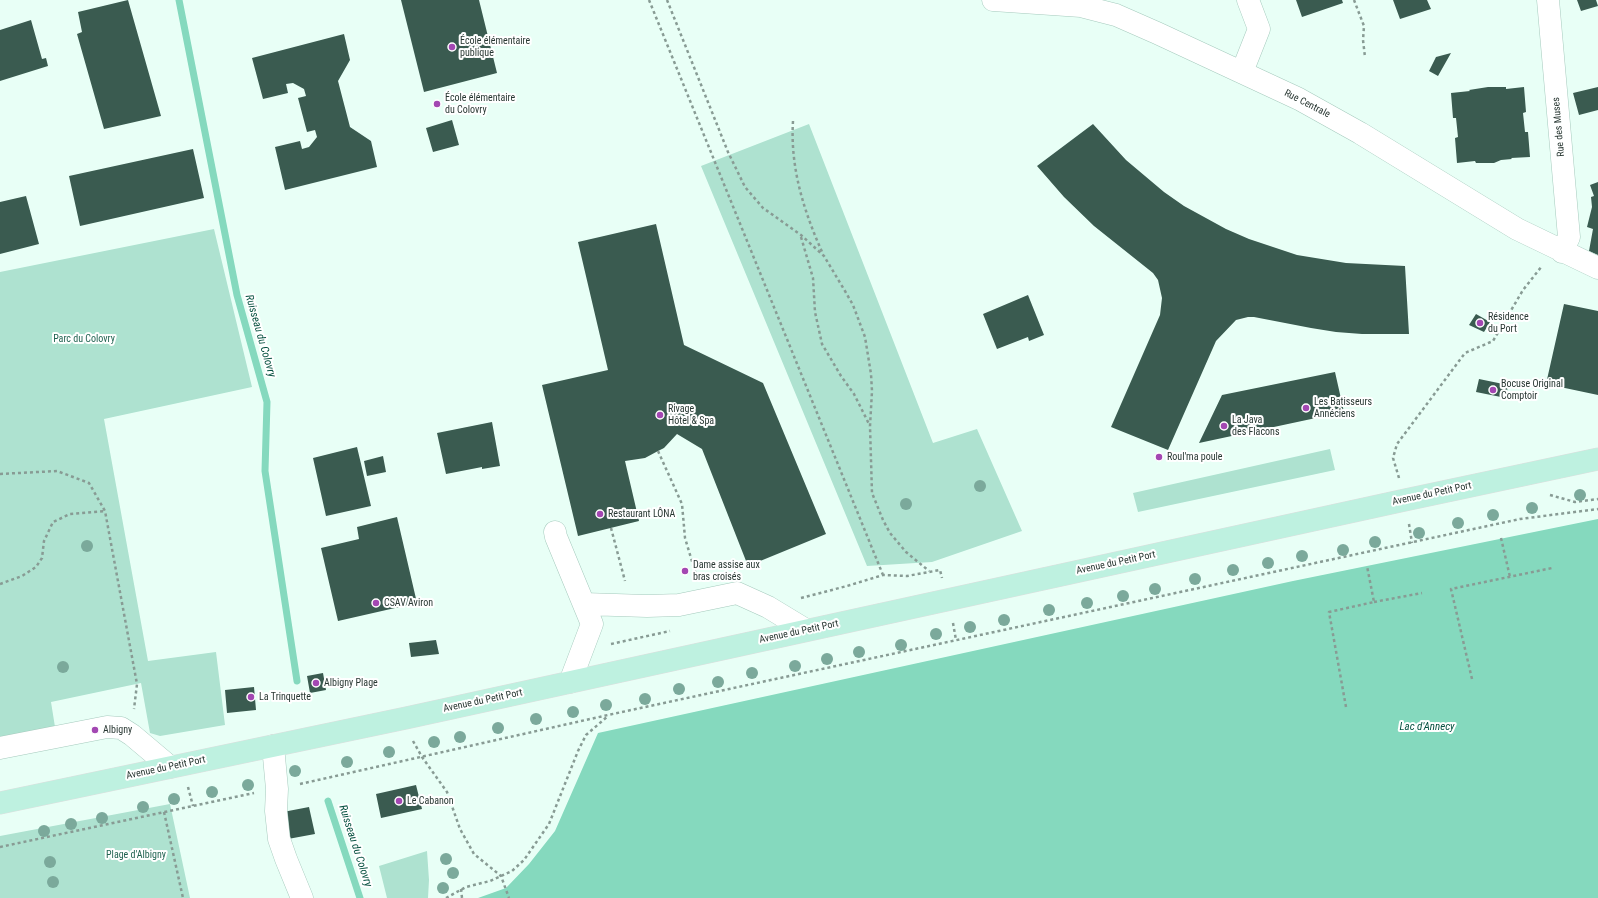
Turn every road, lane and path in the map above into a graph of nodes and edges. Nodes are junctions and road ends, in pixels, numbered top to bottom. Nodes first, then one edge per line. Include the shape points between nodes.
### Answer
1 (649, 0) edge
2 (667, 0) edge
3 (993, 0) edge
4 (1248, 0) edge
5 (1354, 0) edge
6 (1548, 0) edge
7 (1366, 56) dead end
8 (1242, 72) junction
9 (793, 122) dead end
10 (801, 236) junction
11 (1559, 250) junction
12 (824, 256) junction
13 (1598, 268) edge
14 (870, 426) junction
15 (658, 451) dead end
16 (1598, 459) edge
17 (0, 474) edge
18 (1547, 494) dead end
19 (1598, 499) edge
20 (1405, 500) junction
21 (1598, 509) edge
22 (104, 511) junction
23 (555, 532) dead end
24 (1501, 538) dead end
25 (1412, 543) junction
26 (1367, 566) dead end
27 (1552, 568) dead end
28 (929, 571) dead end
29 (883, 575) dead end
30 (1510, 577) junction
31 (0, 584) edge
32 (1422, 593) dead end
33 (704, 600) junction
34 (1374, 602) junction
35 (584, 604) junction
36 (951, 617) dead end
37 (806, 630) junction
38 (956, 640) junction
39 (1472, 679) dead end
40 (570, 682) junction
41 (1346, 707) dead end
42 (608, 715) junction
43 (406, 718) junction
44 (132, 735) junction
45 (273, 746) junction
46 (0, 748) edge
47 (422, 757) junction
48 (170, 767) junction
49 (277, 789) junction
50 (0, 803) edge
51 (164, 812) junction
52 (0, 848) edge
53 (501, 876) junction
54 (461, 889) junction
55 (183, 898) edge
56 (302, 898) edge
57 (446, 898) edge
58 (462, 898) edge
59 (509, 898) edge

1 - 29 path
2 - 10 path via 728,152 746,187 763,208
3 - 8 street, Rue Centrale via 1081,6 1116,15
4 - 8 street via 1258,30
5 - 7 path via 1364,26
6 - 11 street, Rue des Muses via 1569,237
8 - 11 street, Rue Centrale via 1330,116 1516,229
9 - 12 path via 795,166 802,197 812,230
10 - 12 path
10 - 14 path via 813,278 815,312 822,344 854,394
11 - 13 street, Rue Centrale
11 - 20 path via 1523,290 1493,341 1464,353 1397,444 1393,458
12 - 14 path via 853,305 865,337 871,374
14 - 28 path via 872,493 877,507 897,542
15 - 33 path via 682,504 685,538
16 - 20 main road, Avenue du Petit Port
17 - 22 path via 57,471 89,483
18 - 19 path via 1575,502
20 - 25 path
20 - 37 main road, Avenue du Petit Port
21 - 25 path via 1520,519
22 - 31 path via 70,514 52,522 44,541 42,558 36,567 22,576
22 - 44 path via 137,684
23 - 35 street
24 - 30 path
25 - 38 path
26 - 34 path
27 - 30 path
30 - 39 path via 1452,589
32 - 34 path
33 - 35 street via 679,606
33 - 37 street via 737,593 768,607
34 - 41 path via 1329,612
35 - 40 street via 592,624
36 - 38 path
37 - 40 main road, Avenue du Petit Port
38 - 42 path
40 - 43 main road, Avenue du Petit Port
42 - 47 path
42 - 53 path via 586,735 549,824 524,860 512,871
43 - 45 main road, Avenue du Petit Port
43 - 47 path via 412,739
44 - 46 street via 120,728 107,727
44 - 48 street
45 - 48 main road, Avenue du Petit Port
45 - 49 street
47 - 49 path
47 - 53 path via 447,792 460,829 474,854
48 - 50 main road, Avenue du Petit Port
49 - 51 path
49 - 56 street via 279,838
51 - 52 path
51 - 55 path
53 - 54 path
53 - 59 path
54 - 57 path
54 - 58 path

